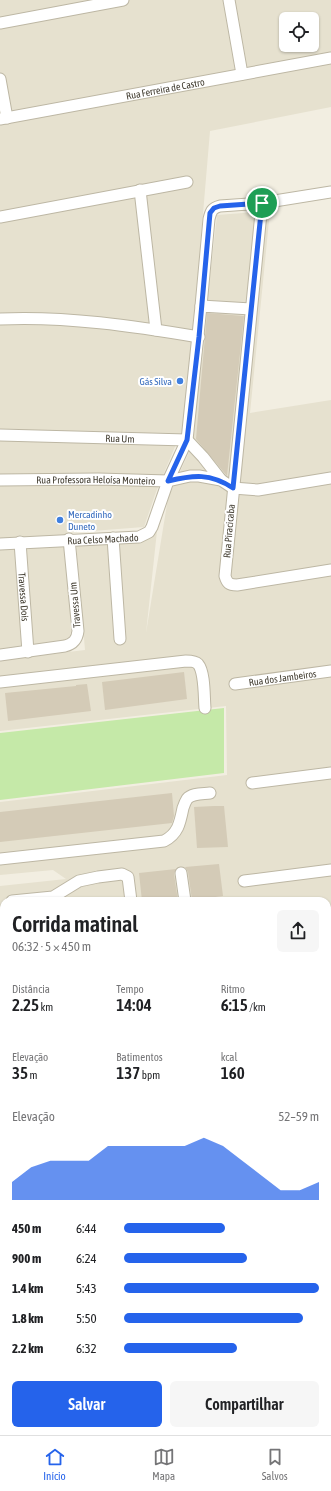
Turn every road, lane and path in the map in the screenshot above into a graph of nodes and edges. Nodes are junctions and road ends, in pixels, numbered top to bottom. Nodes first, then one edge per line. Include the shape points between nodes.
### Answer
1 (123, 0) edge
2 (229, 0) edge
3 (0, 23) edge
4 (331, 58) edge
5 (242, 74) junction
6 (0, 80) edge
7 (3, 118) edge
8 (187, 182) dead end
9 (140, 190) junction
10 (331, 192) edge
11 (262, 203) junction
12 (0, 217) edge
13 (201, 307) junction
14 (251, 309) junction
15 (0, 319) edge
16 (156, 330) junction
17 (199, 337) junction
18 (0, 434) edge
19 (187, 440) junction
20 (331, 478) edge
21 (0, 480) edge
22 (221, 480) junction
23 (168, 481) junction
24 (233, 488) junction
25 (113, 538) junction
26 (69, 539) junction
27 (20, 542) junction
28 (0, 544) edge
29 (331, 570) edge
30 (120, 640) dead end
31 (28, 652) junction
32 (0, 655) edge
33 (331, 671) edge
34 (0, 682) edge
35 (234, 684) dead end
36 (206, 708) dead end
37 (331, 773) edge
38 (252, 783) dead end
39 (210, 793) dead end
40 (0, 859) edge
41 (331, 870) edge
42 (181, 873) dead end
43 (244, 881) dead end
44 (53, 897) edge
45 (130, 897) edge
46 (184, 897) edge

1 - 3 street
2 - 5 street
4 - 5 street, Rua Ferreira de Castro
5 - 7 street, Rua Ferreira de Castro
6 - 7 street
8 - 9 street
9 - 12 street
9 - 16 street
10 - 11 street
11 - 13 street, Rua Celso Machado via 220,206 212,210
11 - 14 street, Rua Piracicaba
13 - 14 street
13 - 17 street, Rua Celso Machado
14 - 24 street, Rua Piracicaba
15 - 16 street via 36,318
16 - 17 street
17 - 19 street, Rua Celso Machado
18 - 19 street, Rua Um
19 - 22 street
19 - 23 street, Rua Celso Machado
20 - 24 street, Rua Professora Heloísa Monteiro via 258,490
21 - 23 street, Rua Professora Heloísa Monteiro
22 - 23 street, Rua Professora Heloísa Monteiro via 199,476
22 - 24 street, Rua Professora Heloísa Monteiro
23 - 25 street, Rua Celso Machado via 148,532 139,537
24 - 29 street, Rua Piracicaba via 225,576 227,582 242,585
25 - 26 street, Rua Celso Machado
25 - 30 street
26 - 27 street, Rua Celso Machado
26 - 31 street, Travessa Um via 77,636 71,644 65,646
27 - 28 street, Rua Celso Machado
27 - 31 street, Travessa Dois
31 - 32 street, Travessa Um
33 - 35 street, Rua dos Jambeiros
34 - 36 street via 194,662 202,672
37 - 38 street
39 - 40 street via 198,794 187,799 177,831 164,841
41 - 43 street
42 - 46 street
44 - 45 street via 79,881 122,874 128,877

